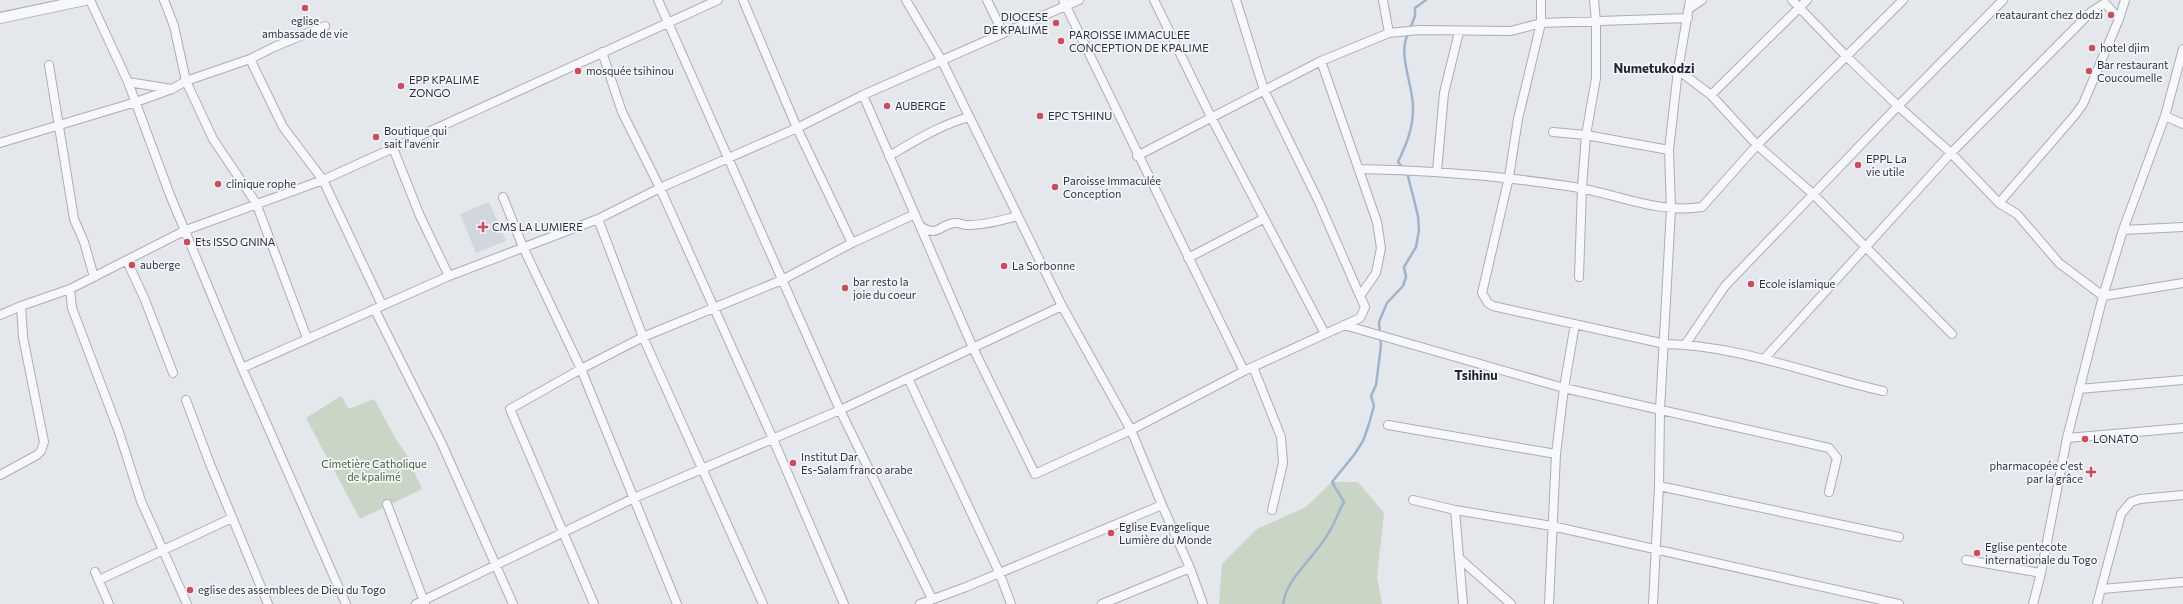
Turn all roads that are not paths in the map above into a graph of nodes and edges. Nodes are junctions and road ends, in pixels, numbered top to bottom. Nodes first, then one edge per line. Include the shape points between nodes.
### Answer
1 (85, 0) edge
2 (90, 0) edge
3 (164, 0) edge
4 (658, 0) edge
5 (718, 0) edge
6 (743, 0) edge
7 (906, 0) edge
8 (987, 0) edge
9 (1079, 0) edge
10 (1154, 0) edge
11 (1236, 0) edge
12 (1383, 0) edge
13 (1541, 0) edge
14 (1594, 0) edge
15 (1702, 0) edge
16 (1792, 0) edge
17 (1807, 0) edge
18 (1903, 0) edge
19 (2004, 0) edge
20 (2125, 0) edge
21 (1064, 3) edge
22 (1691, 3) edge
23 (1800, 8) junction
24 (0, 18) edge
25 (1688, 18) junction
26 (2119, 19) junction
27 (669, 22) junction
28 (1596, 22) junction
29 (1541, 23) junction
30 (325, 26) dead end
31 (1459, 32) junction
32 (1389, 33) junction
33 (1003, 34) junction
34 (2183, 49) edge
35 (602, 52) junction
36 (1846, 56) junction
37 (250, 60) junction
38 (1321, 61) junction
39 (942, 62) junction
40 (49, 65) dead end
41 (1678, 70) junction
42 (186, 81) junction
43 (128, 82) junction
44 (172, 89) junction
45 (1264, 90) junction
46 (863, 95) junction
47 (1711, 95) junction
48 (136, 102) junction
49 (1898, 106) junction
50 (2165, 116) junction
51 (969, 117) junction
52 (1211, 117) junction
53 (2183, 124) edge
54 (58, 126) junction
55 (797, 128) junction
56 (1553, 132) dead end
57 (1586, 135) junction
58 (0, 143) edge
59 (1757, 144) junction
60 (393, 148) junction
61 (1669, 150) junction
62 (1951, 153) junction
63 (889, 156) junction
64 (1137, 156) junction
65 (727, 158) junction
66 (1359, 169) junction
67 (1437, 171) junction
68 (1509, 177) junction
69 (323, 180) junction
70 (660, 188) junction
71 (1582, 188) junction
72 (1812, 194) junction
73 (503, 197) dead end
74 (256, 203) junction
75 (1999, 203) junction
76 (1671, 209) junction
77 (915, 214) junction
78 (1018, 216) junction
79 (598, 219) junction
80 (1263, 219) junction
81 (920, 226) junction
82 (2183, 227) edge
83 (186, 230) junction
84 (2123, 230) junction
85 (852, 243) junction
86 (1864, 246) junction
87 (523, 247) junction
88 (1188, 258) junction
89 (127, 261) junction
90 (449, 276) junction
91 (94, 277) junction
92 (1579, 277) dead end
93 (782, 280) junction
94 (2183, 283) edge
95 (70, 289) junction
96 (1360, 296) junction
97 (2103, 296) junction
98 (21, 306) junction
99 (1062, 306) junction
100 (379, 307) junction
101 (713, 309) junction
102 (0, 315) edge
103 (1575, 324) junction
104 (1344, 325) junction
105 (1324, 334) junction
106 (1952, 334) dead end
107 (307, 338) junction
108 (643, 338) junction
109 (1665, 344) junction
110 (1685, 345) junction
111 (973, 348) junction
112 (1764, 359) junction
113 (1253, 367) junction
114 (242, 368) junction
115 (581, 369) junction
116 (1244, 371) junction
117 (173, 373) dead end
118 (908, 378) junction
119 (2183, 380) edge
120 (1564, 388) junction
121 (2079, 389) junction
122 (1883, 391) dead end
123 (186, 400) dead end
124 (840, 410) junction
125 (1660, 410) junction
126 (1388, 425) dead end
127 (2183, 428) edge
128 (1131, 430) junction
129 (2067, 438) junction
130 (773, 439) junction
131 (1556, 454) junction
132 (702, 468) junction
133 (0, 475) edge
134 (1659, 486) junction
135 (1829, 492) dead end
136 (2183, 495) edge
137 (634, 498) junction
138 (1413, 500) dead end
139 (387, 504) dead end
140 (1162, 505) junction
141 (1272, 510) dead end
142 (1454, 510) junction
143 (232, 518) junction
144 (1552, 526) junction
145 (563, 532) junction
146 (1899, 538) dead end
147 (163, 549) junction
148 (1656, 551) junction
149 (1459, 558) junction
150 (1966, 560) dead end
151 (494, 565) junction
152 (1190, 568) junction
153 (95, 572) dead end
154 (999, 572) junction
155 (2042, 573) junction
156 (99, 580) junction
157 (2183, 582) edge
158 (2102, 589) junction
159 (932, 599) junction
160 (422, 603) edge
161 (109, 604) edge
162 (187, 604) edge
163 (268, 604) edge
164 (346, 604) edge
165 (513, 604) edge
166 (594, 604) edge
167 (677, 604) edge
168 (763, 604) edge
169 (844, 604) edge
170 (920, 604) edge
171 (1011, 604) edge
172 (1102, 604) edge
173 (1203, 604) edge
174 (1464, 604) edge
175 (1511, 604) edge
176 (1549, 604) edge
177 (1653, 604) edge
178 (1899, 604) edge
179 (2033, 604) edge
180 (2097, 604) edge

1 - 24 street
2 - 43 street
3 - 42 street via 174,26
4 - 27 street
5 - 27 street
6 - 55 street
7 - 39 street
8 - 33 street
9 - 21 street
10 - 52 street
11 - 45 street
12 - 32 street
13 - 29 street
14 - 28 street
15 - 22 street
16 - 23 street
17 - 23 street
18 - 36 street
19 - 49 street
20 - 26 street
21 - 33 street
21 - 64 street
22 - 25 street
23 - 36 street
23 - 47 street
25 - 28 street
25 - 41 street
26 - 62 street via 2105,3 2091,12
26 - 75 street via 2083,104
27 - 35 street
27 - 65 street
28 - 29 street
28 - 57 street via 1596,78
29 - 31 street via 1511,31
29 - 68 street via 1518,119
30 - 37 street
31 - 32 street via 1419,30
31 - 67 street via 1444,93
32 - 38 street
33 - 39 street
34 - 50 street
35 - 60 street
35 - 70 street via 622,112
36 - 49 street
36 - 59 street
37 - 42 street
37 - 69 street via 284,127
38 - 45 street
38 - 66 street
39 - 46 street
39 - 51 street
40 - 54 street
41 - 47 street
41 - 61 street
42 - 44 street
42 - 74 street via 213,139
43 - 44 street
43 - 48 street
44 - 48 street
45 - 52 street
45 - 96 street via 1318,200
46 - 55 street
46 - 63 street
47 - 59 street
48 - 54 street
48 - 83 street via 170,195
49 - 62 street
49 - 72 street
50 - 53 street
50 - 84 street
51 - 63 street via 920,137
51 - 78 street
52 - 64 street
52 - 80 street
54 - 58 street
54 - 91 street via 74,219
55 - 65 street
55 - 85 street
56 - 57 street
57 - 61 street
57 - 71 street
59 - 72 street
59 - 76 street via 1702,207
60 - 69 street
60 - 90 street via 420,216
61 - 76 street
62 - 75 street
62 - 86 street
63 - 77 street
64 - 88 street
65 - 70 street
65 - 93 street
66 - 67 street
66 - 96 street via 1377,222 1380,248 1376,272
67 - 68 street
68 - 71 street
68 - 103 street via 1482,293 1484,298 1493,306
69 - 74 street
69 - 100 street
70 - 79 street
70 - 101 street
71 - 76 street
71 - 92 street
72 - 86 street
72 - 110 street via 1725,286
73 - 87 street
74 - 83 street
74 - 107 street
75 - 97 street via 2017,214 2059,263
76 - 109 street
77 - 81 street
77 - 85 street
78 - 81 street via 967,226 955,223 930,232
78 - 99 street
79 - 87 street
79 - 108 street
80 - 88 street
80 - 105 street
81 - 111 street
82 - 84 street
83 - 89 street
83 - 114 street
84 - 97 street
85 - 93 street
86 - 106 street
86 - 112 street
87 - 90 street
87 - 115 street
88 - 116 street
89 - 91 street
89 - 117 street
90 - 100 street
91 - 95 street
93 - 101 street
93 - 124 street
94 - 97 street
95 - 98 street
95 - 147 street via 72,308 119,432 141,501
96 - 104 street via 1365,307 1364,313 1360,318
97 - 121 street
98 - 102 street
98 - 133 street via 23,337 44,442 37,455
99 - 111 street
99 - 128 street
100 - 107 street
100 - 151 street
101 - 108 street
101 - 130 street
103 - 109 street
103 - 120 street
104 - 105 street
104 - 120 street
105 - 113 street
107 - 114 street
108 - 115 street
108 - 132 street
109 - 110 street
109 - 125 street
110 - 112 street
111 - 118 street
111 - 128 street via 1035,474
112 - 122 street
113 - 116 street
113 - 141 street via 1281,437 1283,463
114 - 164 street
115 - 137 street
115 - 145 street via 510,409
116 - 128 street
118 - 124 street
118 - 154 street
119 - 121 street
120 - 125 street
120 - 131 street
121 - 129 street
123 - 143 street
124 - 130 street
124 - 159 street
125 - 134 street
125 - 135 street via 1829,448 1837,458
126 - 131 street
127 - 129 street
128 - 140 street
129 - 155 street
130 - 132 street
130 - 169 street
131 - 144 street
132 - 137 street
132 - 168 street
134 - 146 street
134 - 148 street
136 - 158 street via 2131,502 2121,514
137 - 145 street
137 - 167 street
138 - 142 street
139 - 160 street
140 - 152 street
140 - 154 street
142 - 144 street
142 - 149 street
143 - 147 street
143 - 163 street
144 - 148 street
144 - 176 street
145 - 151 street
145 - 166 street
147 - 156 street
147 - 162 street
148 - 177 street
148 - 178 street
149 - 174 street
149 - 175 street
150 - 155 street
151 - 160 street
151 - 165 street
152 - 172 street
152 - 173 street
153 - 156 street
154 - 159 street
154 - 171 street
155 - 179 street
156 - 161 street
157 - 158 street
158 - 180 street
159 - 170 street

